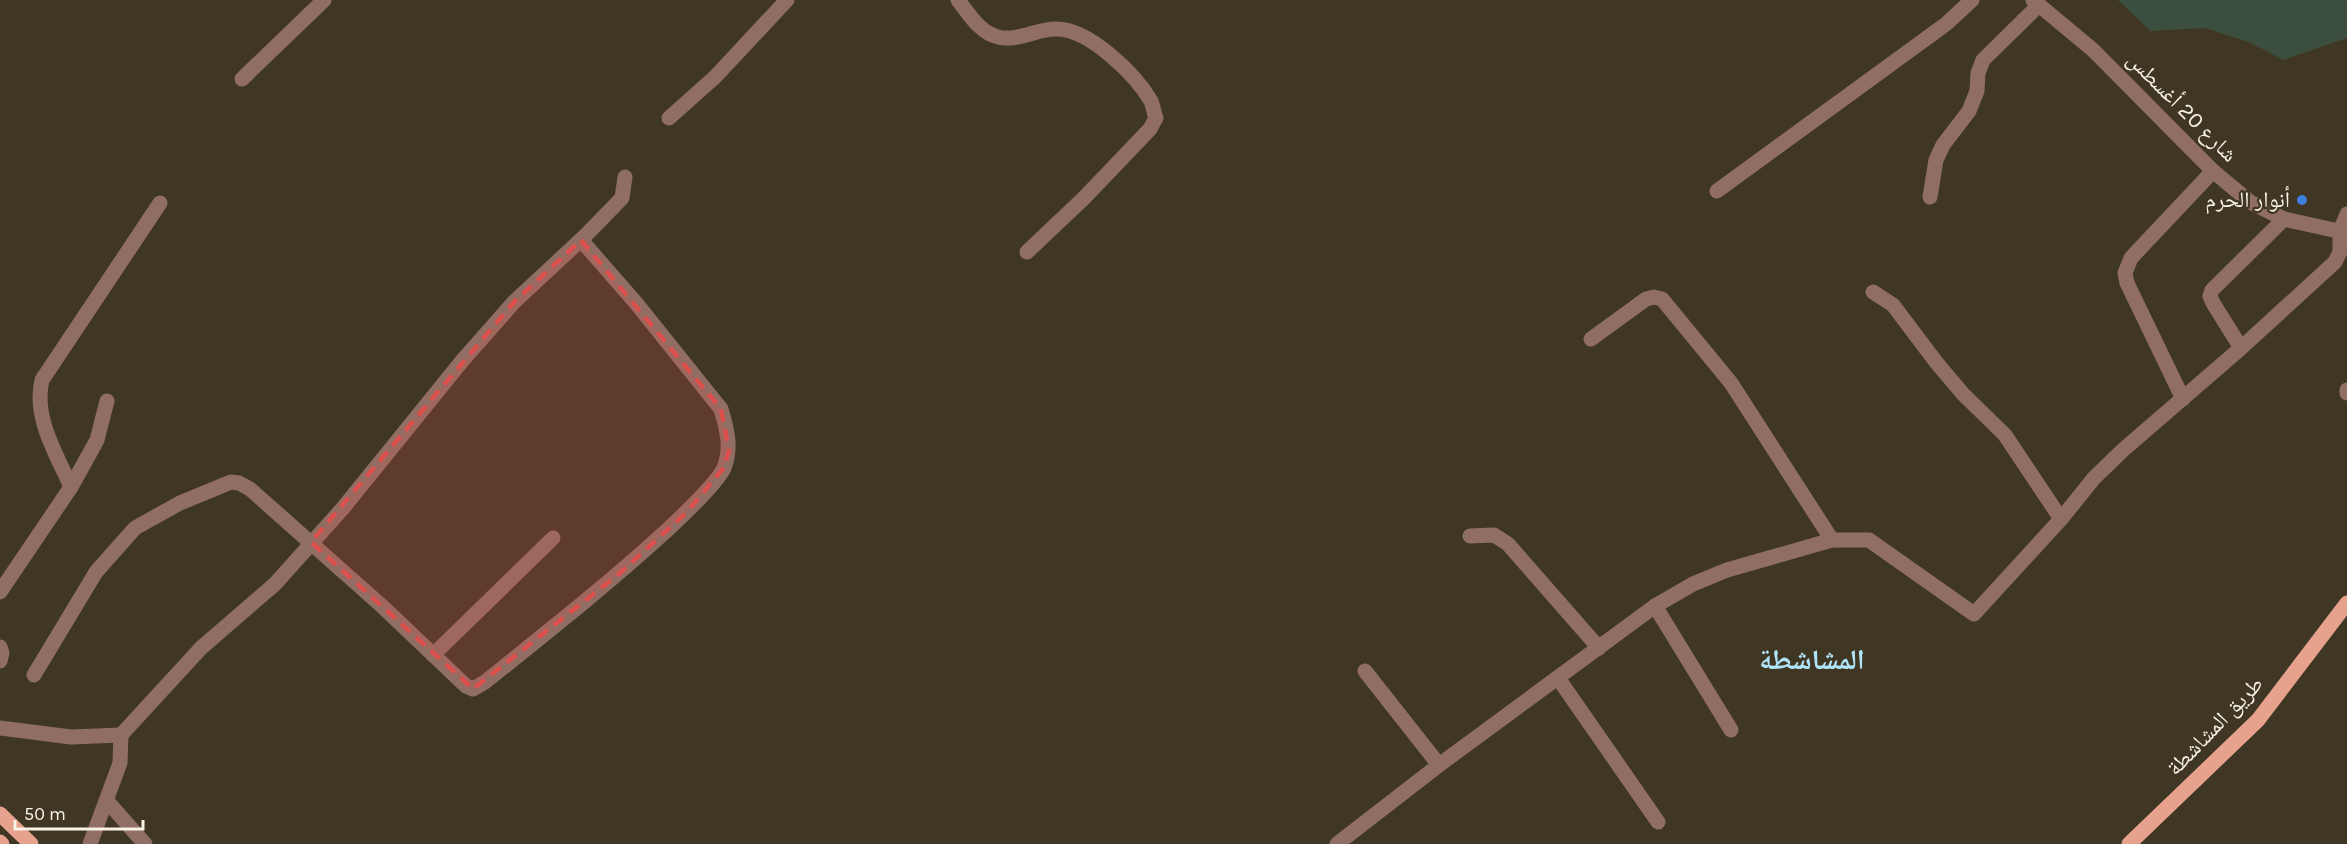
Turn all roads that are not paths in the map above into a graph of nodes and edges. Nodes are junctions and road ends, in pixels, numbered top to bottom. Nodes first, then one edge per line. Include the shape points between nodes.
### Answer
1 (324, 0) edge
2 (787, 0) edge
3 (958, 0) edge
4 (1972, 0) edge
5 (2036, 2) edge
6 (242, 79) dead end
7 (669, 118) dead end
8 (2213, 171) junction
9 (625, 177) dead end
10 (1717, 191) dead end
11 (1930, 197) dead end
12 (160, 203) dead end
13 (2347, 214) edge
14 (2284, 219) junction
15 (2344, 232) edge
16 (580, 240) junction
17 (1027, 252) dead end
18 (1873, 292) dead end
19 (1591, 339) dead end
20 (2241, 348) junction
21 (2183, 399) junction
22 (107, 401) dead end
23 (71, 487) junction
24 (2061, 519) junction
25 (1470, 536) dead end
26 (553, 538) dead end
27 (1832, 540) junction
28 (311, 542) junction
29 (0, 592) edge
30 (2347, 603) edge
31 (1655, 606) junction
32 (0, 647) edge
33 (1599, 648) junction
34 (433, 655) junction
35 (0, 661) edge
36 (1365, 671) dead end
37 (34, 675) dead end
38 (1558, 678) junction
39 (0, 728) edge
40 (1731, 730) dead end
41 (121, 735) junction
42 (1439, 765) junction
43 (107, 801) junction
44 (0, 814) edge
45 (1658, 822) dead end
46 (1344, 842) edge
47 (31, 844) edge
48 (90, 844) edge
49 (145, 844) edge
50 (2128, 844) edge

1 - 6 street
2 - 7 street via 715,77
3 - 17 street via 977,24 999,38 1058,28 1081,35 1098,46 1152,102 1156,118 1150,129
4 - 10 street via 1946,24
5 - 8 street, شارع 20 أغسطس via 2093,50
5 - 11 street via 1983,60 1969,111 1936,160
8 - 14 street, شارع 20 أغسطس via 2250,202
8 - 21 street via 2131,258 2125,273
9 - 16 street via 622,198
12 - 23 street via 42,380 38,396 41,417
13 - 15 street
14 - 15 street, شارع 20 أغسطس
14 - 20 street via 2210,296
15 - 20 street via 2335,262
16 - 28 street via 514,302
16 - 34 street via 721,410 729,451 723,470 686,513 619,574 478,687 466,686
18 - 24 street via 1893,305 1956,386 2005,435
19 - 27 street via 1646,299 1662,299 1731,383
20 - 21 street
21 - 24 street via 2101,471
22 - 23 street via 97,440
23 - 29 street
24 - 27 street via 1974,614 1869,540
25 - 33 street via 1494,535 1508,544
26 - 34 street
27 - 31 street via 1726,570
28 - 34 street
28 - 37 street via 239,483 231,482 180,503 135,528 96,572
28 - 41 street via 274,584 201,648
30 - 50 main road, طريق المشاشطة via 2259,720
31 - 33 street
31 - 40 street
32 - 35 street
33 - 38 street
36 - 42 street
38 - 42 street
38 - 45 street
39 - 41 street via 71,737
41 - 43 street via 120,763
42 - 46 street
43 - 48 street
43 - 49 street
44 - 47 main road

